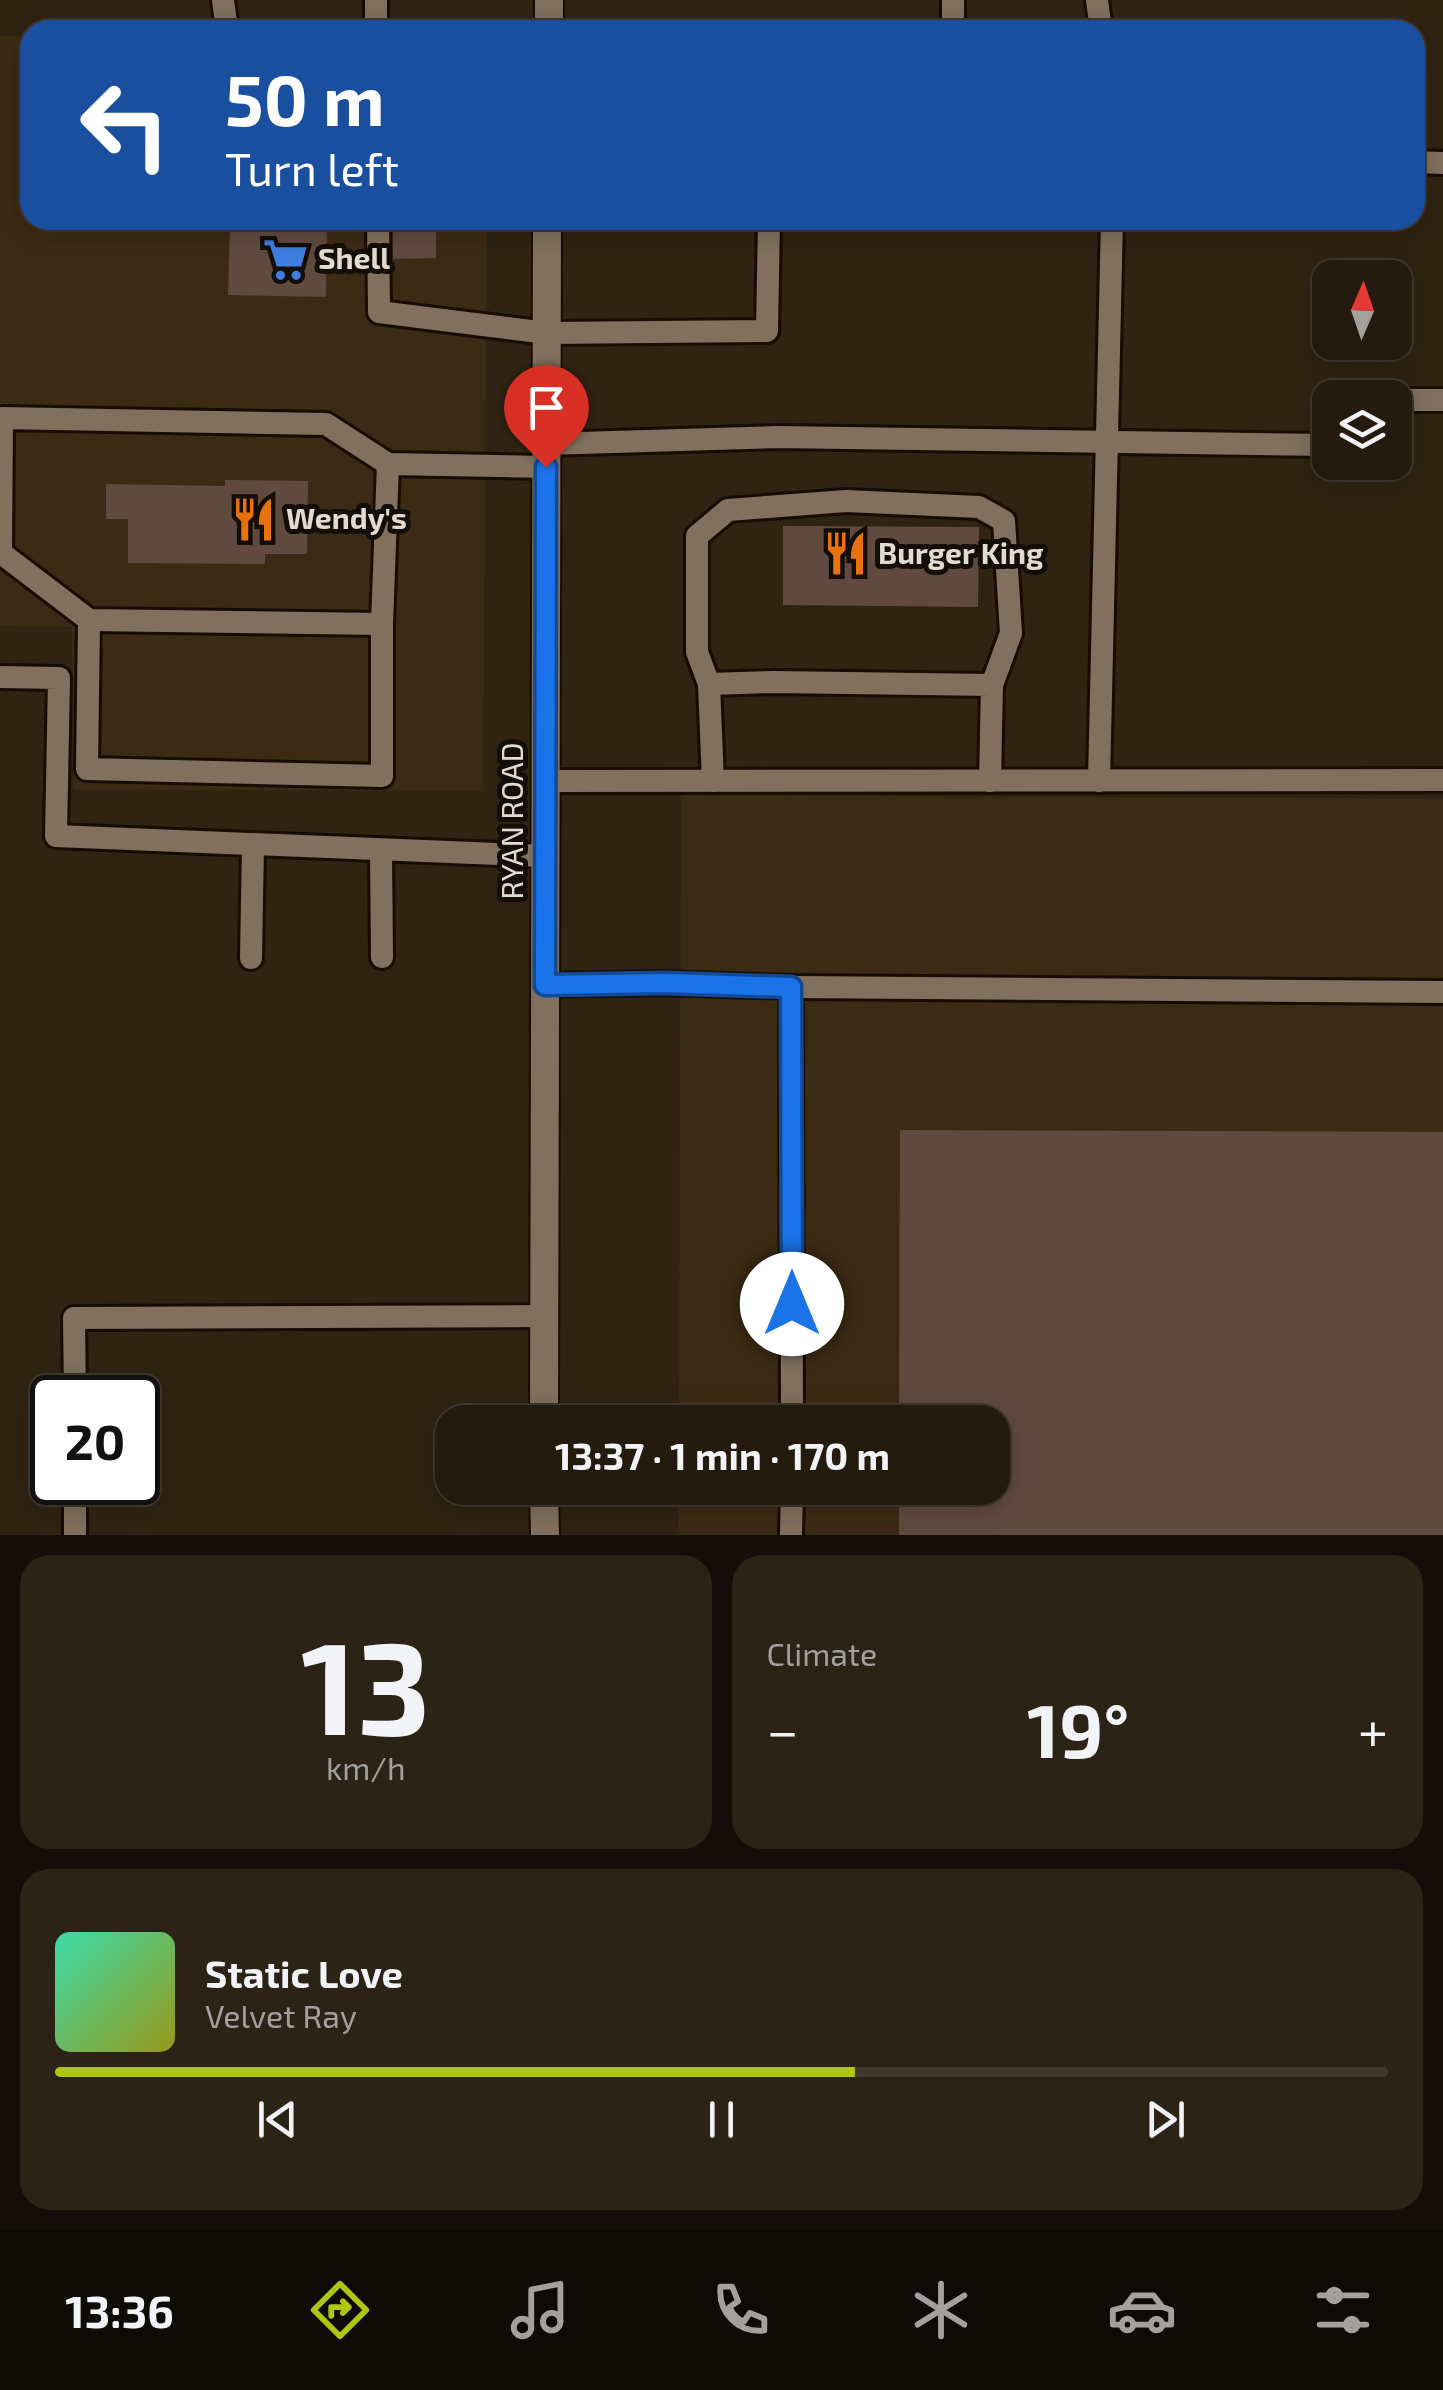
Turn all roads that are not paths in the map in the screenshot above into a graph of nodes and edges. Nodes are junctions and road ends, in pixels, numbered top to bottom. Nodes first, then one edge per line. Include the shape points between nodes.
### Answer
1 (378, 230) edge
2 (548, 230) edge
3 (769, 230) edge
4 (1112, 230) edge
5 (547, 333) junction
6 (1412, 400) edge
7 (1443, 400) edge
8 (1107, 442) junction
9 (1312, 445) edge
10 (546, 456) junction
11 (388, 464) junction
12 (89, 620) junction
13 (382, 624) junction
14 (0, 678) edge
15 (709, 684) junction
16 (992, 686) junction
17 (1443, 780) edge
18 (712, 781) junction
19 (990, 781) junction
20 (1099, 781) junction
21 (546, 782) junction
22 (253, 844) junction
23 (381, 850) junction
24 (545, 856) junction
25 (251, 958) dead end
26 (382, 958) dead end
27 (545, 985) junction
28 (791, 987) junction
29 (1443, 992) edge
30 (545, 1316) junction
31 (75, 1375) edge
32 (544, 1405) edge
33 (792, 1405) edge
34 (75, 1505) edge
35 (544, 1505) edge
36 (792, 1505) edge
37 (75, 1535) edge
38 (544, 1535) edge
39 (791, 1535) edge

1 - 5 lane via 378,312
2 - 5 main road, RYAN ROAD
3 - 5 lane via 768,331
4 - 8 lane
5 - 10 main road, RYAN ROAD
6 - 7 lane
8 - 9 lane
8 - 10 lane via 778,437
8 - 20 lane
10 - 11 lane
10 - 21 main road, RYAN ROAD
11 - 12 lane via 326,424 2,418 1,553
11 - 13 lane
12 - 13 lane
12 - 13 lane via 87,769 382,776
14 - 22 lane via 60,678 56,836
15 - 16 lane
15 - 16 lane via 697,652 697,536 728,510 846,501 979,507 1004,521 1011,633
15 - 18 lane
16 - 19 lane
17 - 20 lane
18 - 19 lane
18 - 21 lane
19 - 20 lane
21 - 24 main road, RYAN ROAD
22 - 23 lane
22 - 25 lane
23 - 24 lane
23 - 26 lane
24 - 27 main road, RYAN ROAD
27 - 28 lane
27 - 30 main road, RYAN ROAD
28 - 29 lane
28 - 33 lane
30 - 31 lane via 74,1318
30 - 32 main road, RYAN ROAD
34 - 37 lane
35 - 38 main road
36 - 39 lane

